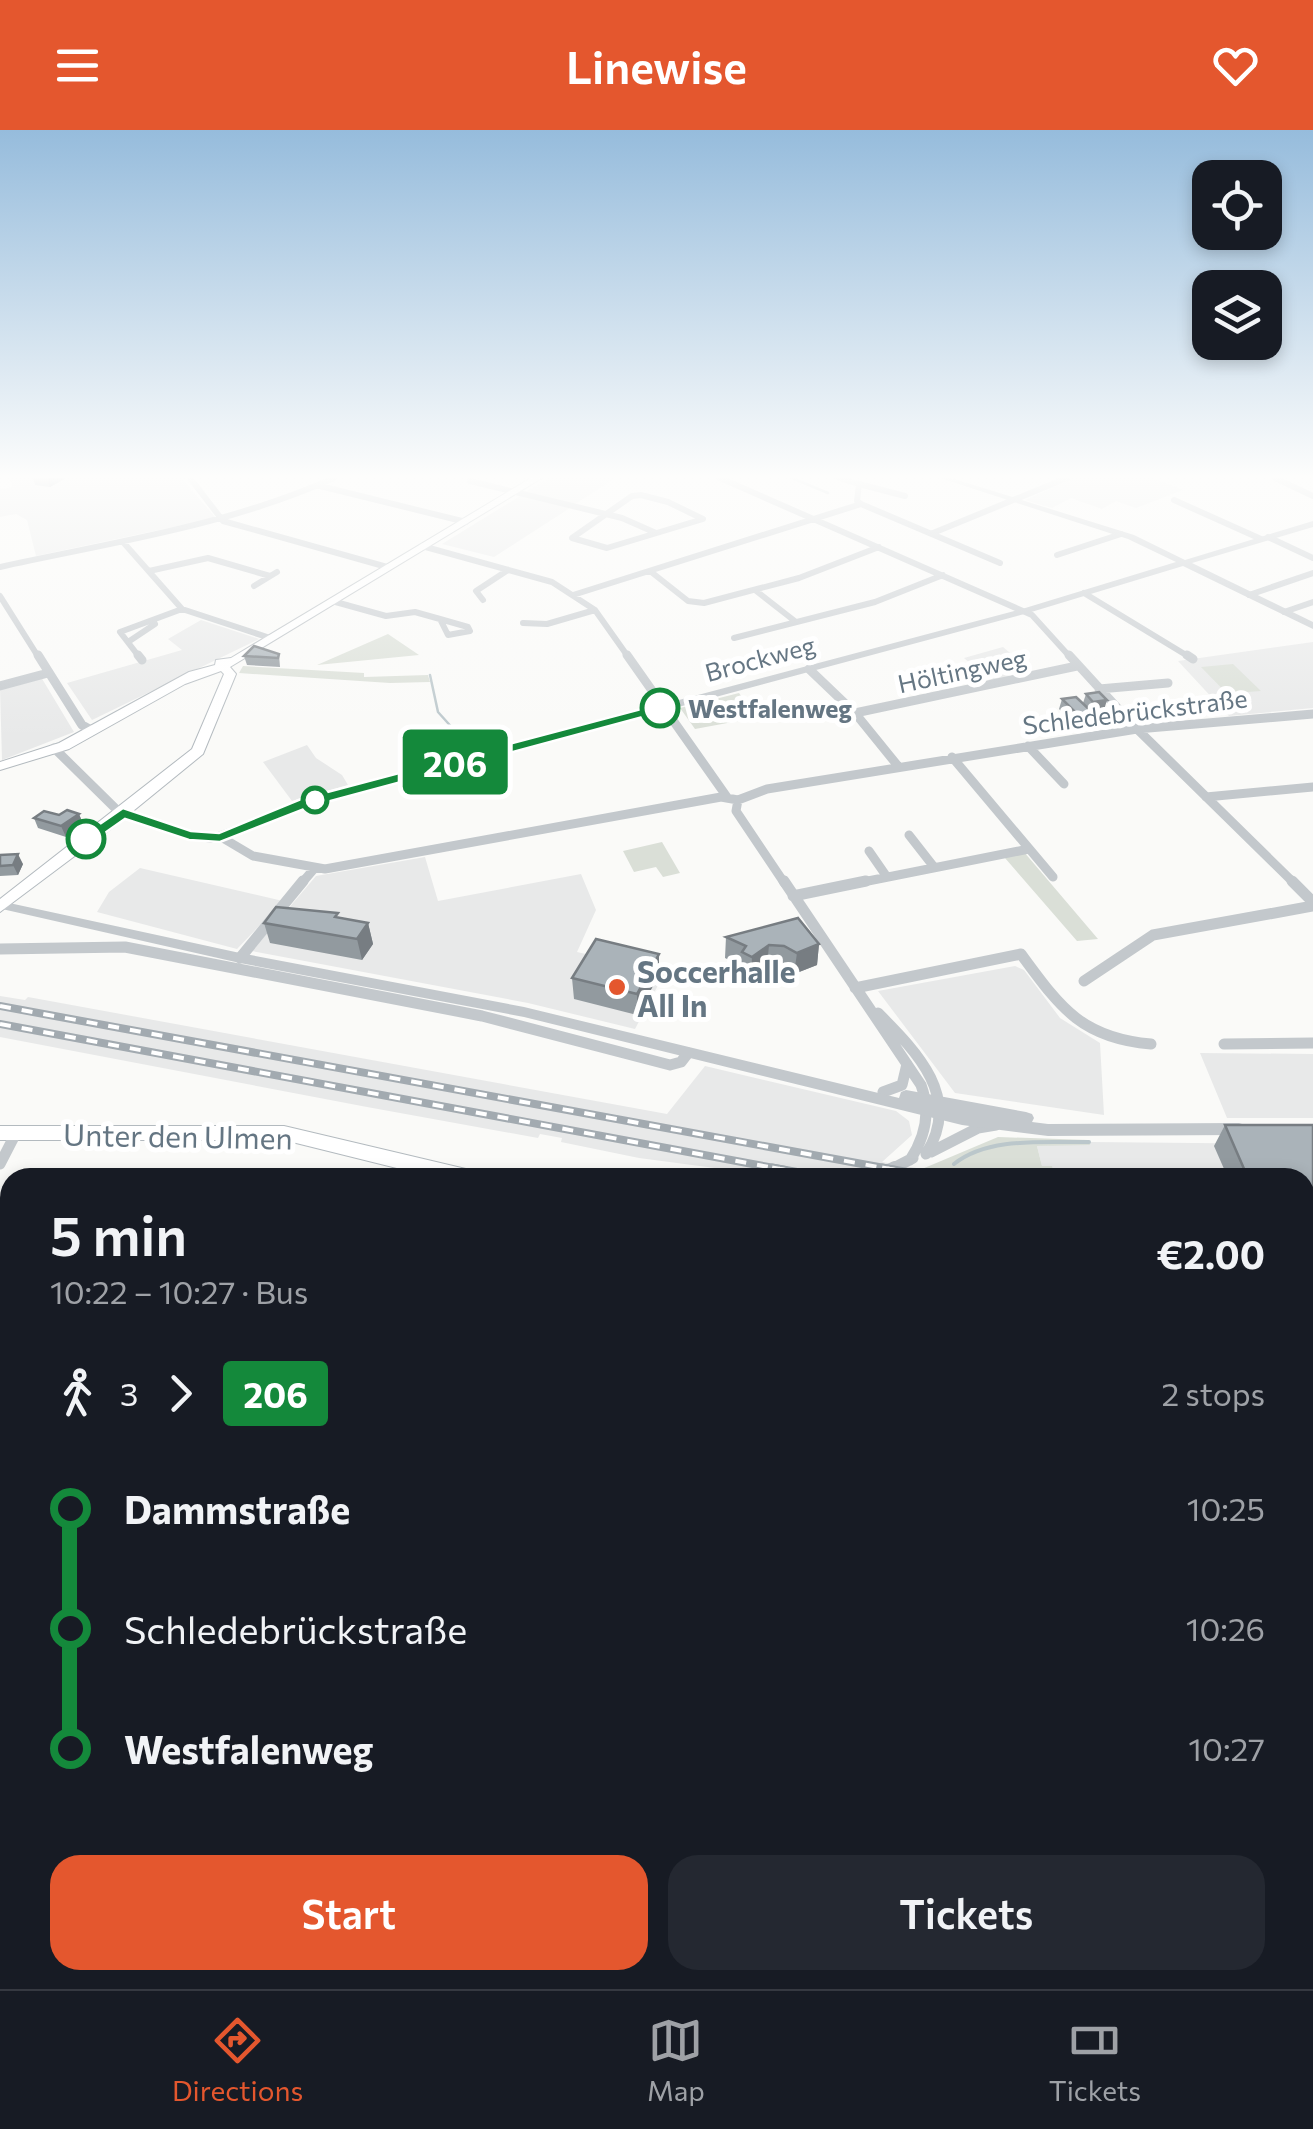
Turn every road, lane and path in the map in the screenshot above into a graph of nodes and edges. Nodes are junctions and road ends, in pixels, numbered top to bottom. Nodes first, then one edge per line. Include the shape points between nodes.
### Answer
1 (143, 565) edge
2 (180, 565) edge
3 (236, 565) edge
4 (379, 565) edge
5 (391, 565) edge
6 (489, 565) edge
7 (670, 565) edge
8 (833, 565) edge
9 (920, 565) edge
10 (1175, 565) edge
11 (1190, 565) edge
12 (387, 567) junction
13 (508, 570) junction
14 (650, 571) junction
15 (149, 572) junction
16 (1313, 573) edge
17 (944, 575) junction
18 (254, 586) dead end
19 (755, 590) junction
20 (1084, 593) junction
21 (574, 594) junction
22 (1249, 594) junction
23 (0, 596) edge
24 (483, 600) dead end
25 (332, 601) junction
26 (1313, 602) edge
27 (182, 609) junction
28 (595, 610) junction
29 (1025, 611) junction
30 (1284, 612) junction
31 (440, 619) dead end
32 (796, 622) junction
33 (522, 623) dead end
34 (1313, 626) edge
35 (270, 638) junction
36 (734, 638) dead end
37 (1193, 658) dead end
38 (142, 660) dead end
39 (222, 664) junction
40 (1078, 666) junction
41 (809, 669) junction
42 (48, 673) junction
43 (1168, 683) dead end
44 (0, 686) edge
45 (1099, 689) junction
46 (665, 707) junction
47 (855, 713) junction
48 (1313, 714) edge
49 (1137, 729) junction
50 (90, 731) junction
51 (1028, 746) junction
52 (55, 748) junction
53 (952, 757) junction
54 (0, 766) edge
55 (898, 766) junction
56 (1064, 784) dead end
57 (1313, 787) edge
58 (1206, 797) junction
59 (732, 798) junction
60 (121, 812) junction
61 (909, 835) dead end
62 (220, 838) junction
63 (1029, 849) junction
64 (868, 851) dead end
65 (934, 867) junction
66 (313, 870) junction
67 (887, 876) junction
68 (1053, 878) dead end
69 (793, 896) junction
70 (2, 902) edge
71 (1313, 904) edge
72 (130, 941) junction
73 (0, 948) edge
74 (240, 958) junction
75 (1084, 981) dead end
76 (858, 992) junction
77 (1150, 1044) dead end
78 (1224, 1044) dead end
79 (1313, 1044) edge
80 (688, 1053) junction
81 (906, 1064) junction
82 (818, 1082) junction
83 (883, 1092) junction
84 (934, 1107) junction
85 (1000, 1124) junction
86 (1084, 1129) junction
87 (1261, 1129) edge
88 (8, 1133) edge
89 (926, 1154) junction
90 (910, 1160) junction
91 (0, 1164) edge
92 (429, 1168) edge
93 (894, 1168) edge

1 - 15 street
2 - 15 street
3 - 18 street via 274,574
4 - 12 street
5 - 12 main road
6 - 13 street
7 - 14 street
8 - 19 street
9 - 17 street
10 - 20 street, Brockweg
11 - 22 street
12 - 25 main road
13 - 21 street
13 - 24 street via 476,591
14 - 19 street via 695,604
14 - 21 street
15 - 27 street
16 - 22 street
17 - 29 street
17 - 32 street
19 - 32 street
20 - 29 street, Brockweg
20 - 37 street
21 - 28 street
22 - 30 street
23 - 42 street
25 - 31 street via 386,616 415,612
25 - 35 main road
26 - 30 street
27 - 35 street
27 - 38 street via 150,621 157,625 128,642
28 - 33 street via 547,624
28 - 46 street
29 - 40 street
29 - 41 street, Brockweg
30 - 34 street
32 - 36 street
35 - 39 main road
39 - 50 main road
39 - 60 main road via 230,674 202,744
40 - 45 street
40 - 47 street, Höltingweg
41 - 46 street, Brockweg
41 - 47 street, Höltingweg
42 - 44 street
42 - 50 street
43 - 45 street
45 - 49 street
46 - 59 street
46 - 62 street, Brockweg via 306,802
47 - 55 street, Höltingweg
48 - 49 street, Schledebrückstraße
49 - 51 street, Schledebrückstraße
49 - 58 street
50 - 52 main road
51 - 53 street, Schledebrückstraße
51 - 56 street
52 - 54 main road
52 - 60 street, Schledebrückstraße
53 - 55 street, Schledebrückstraße
53 - 63 street
55 - 59 street, Schledebrückstraße
57 - 58 street
58 - 71 street
59 - 66 street, Schledebrückstraße
59 - 69 street
60 - 62 street, Schledebrückstraße via 189,836
60 - 70 main road
61 - 65 street
62 - 66 street, Schledebrückstraße via 234,849
63 - 65 street
63 - 68 street
64 - 67 street
65 - 67 street
66 - 74 street
67 - 69 street
69 - 76 street
70 - 72 street via 96,924
71 - 75 street via 1153,935
72 - 73 street
72 - 74 street
72 - 80 street via 482,1016 670,1065
74 - 80 street via 524,1012
76 - 77 street via 1022,954 1081,1028 1118,1042
76 - 81 street
76 - 84 street via 935,1085
78 - 79 street
80 - 82 street
81 - 83 street via 902,1085
81 - 84 street
82 - 83 street
82 - 84 street
83 - 84 street
84 - 85 street
84 - 86 street
84 - 89 street via 940,1139
84 - 90 street
85 - 86 street
85 - 89 street
86 - 87 street
88 - 91 street
88 - 92 main road, Unter den Ulmen via 284,1133
89 - 90 street
90 - 93 street

